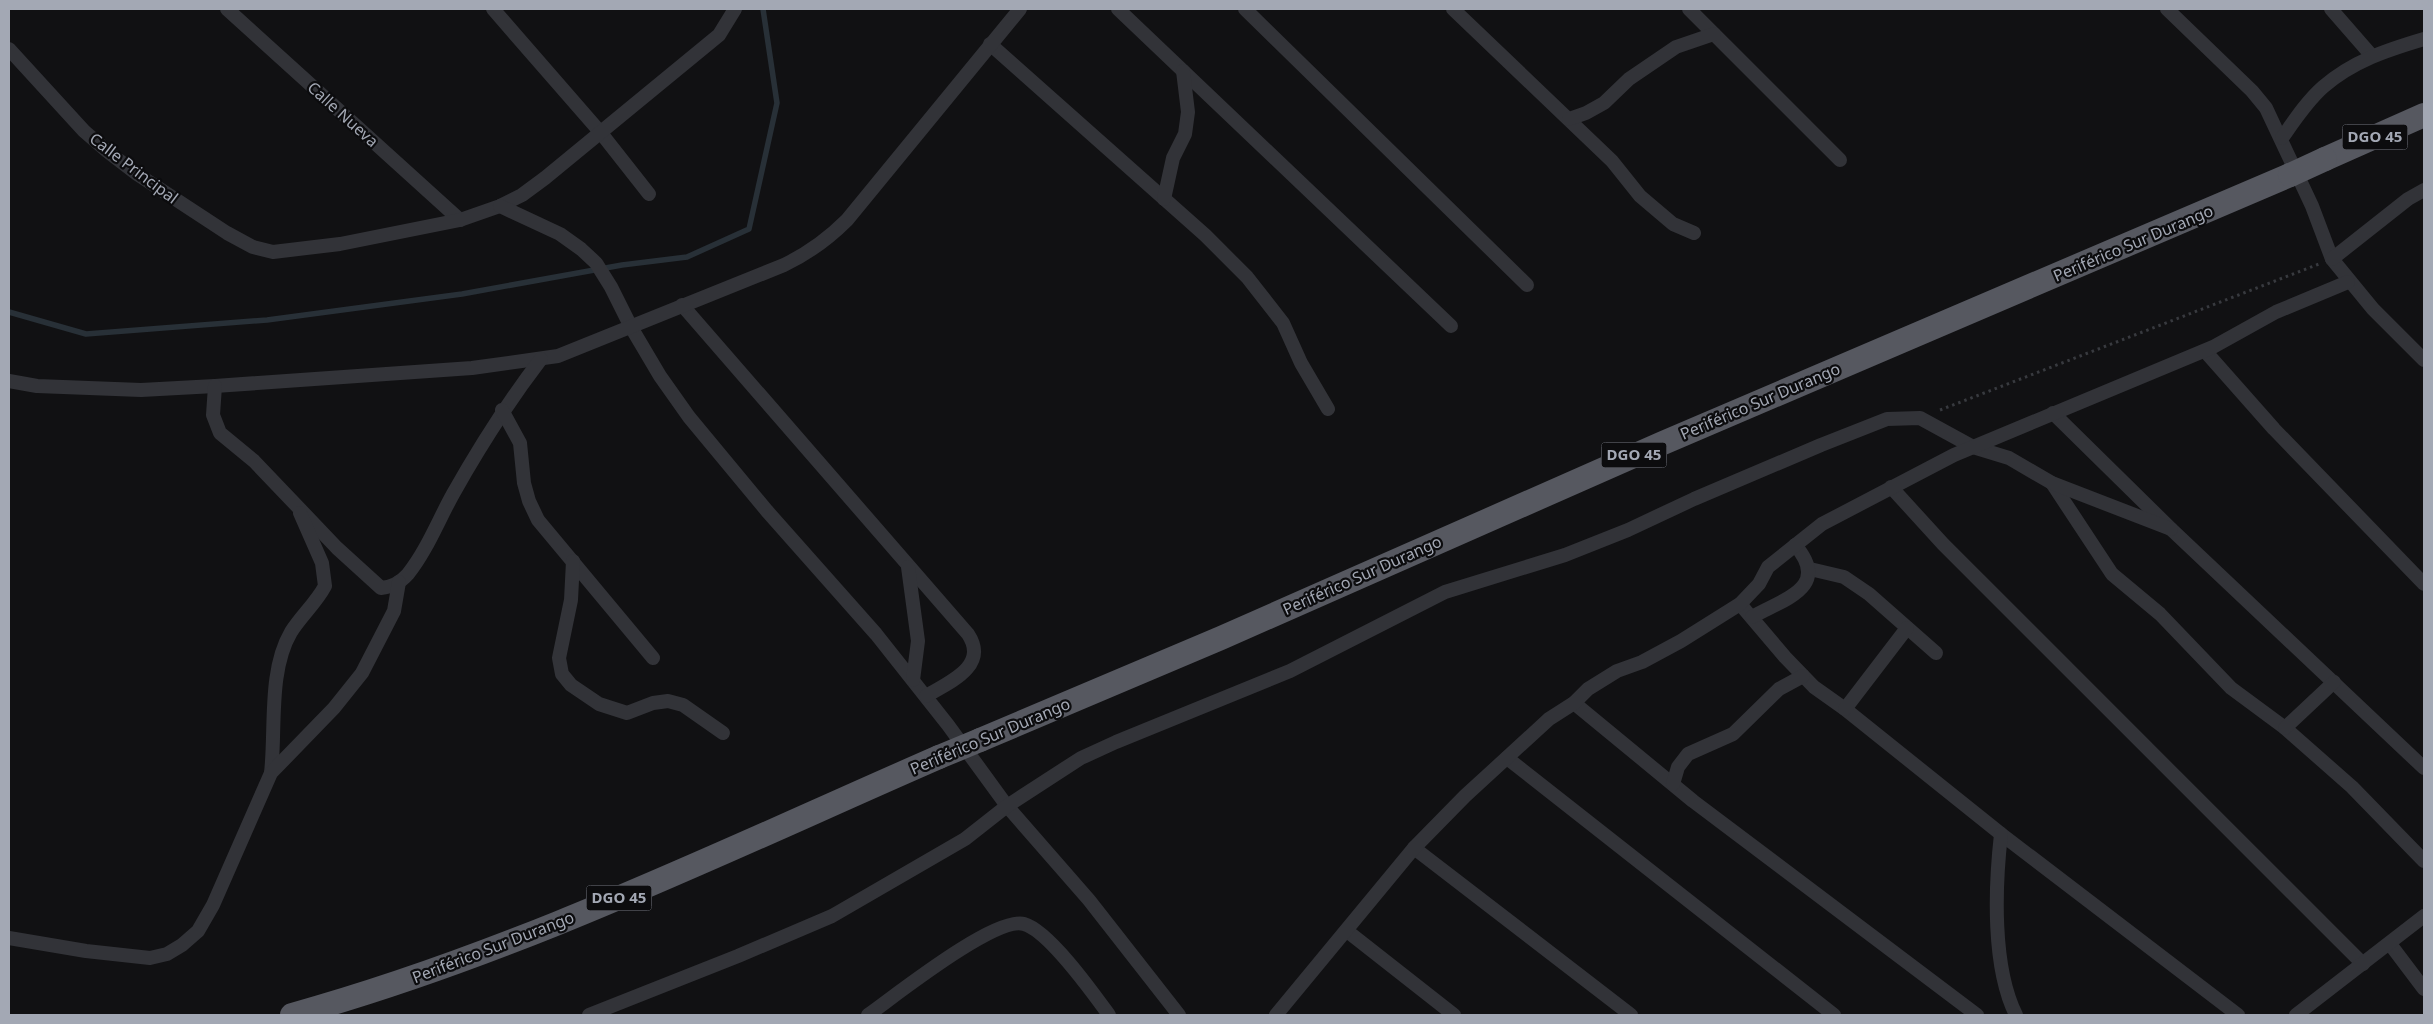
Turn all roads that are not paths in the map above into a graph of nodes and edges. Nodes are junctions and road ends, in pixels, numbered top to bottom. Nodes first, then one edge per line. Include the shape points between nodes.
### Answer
1 (226, 9) edge
2 (493, 9) edge
3 (735, 9) edge
4 (1020, 9) edge
5 (1118, 9) edge
6 (1244, 9) edge
7 (1453, 9) edge
8 (1689, 9) edge
9 (2167, 9) edge
10 (2331, 9) edge
11 (1714, 34) junction
12 (2424, 39) edge
13 (990, 44) junction
14 (9, 49) edge
15 (2372, 56) junction
16 (1183, 71) junction
17 (2424, 115) edge
18 (1569, 118) junction
19 (600, 133) junction
20 (2282, 138) junction
21 (1840, 160) dead end
22 (2424, 190) edge
23 (649, 194) dead end
24 (1164, 199) junction
25 (500, 206) junction
26 (460, 220) junction
27 (1694, 233) dead end
28 (2332, 259) junction
29 (2348, 282) junction
30 (1527, 285) dead end
31 (682, 306) junction
32 (1451, 326) dead end
33 (631, 327) junction
34 (2205, 351) junction
35 (2422, 353) edge
36 (541, 359) junction
37 (9, 381) edge
38 (215, 386) junction
39 (1328, 409) dead end
40 (502, 410) junction
41 (2053, 413) junction
42 (1973, 447) junction
43 (2052, 483) junction
44 (1891, 487) junction
45 (294, 501) junction
46 (2171, 529) junction
47 (1795, 545) junction
48 (573, 562) junction
49 (908, 567) junction
50 (1810, 568) junction
51 (399, 582) junction
52 (2424, 584) edge
53 (1740, 604) junction
54 (1752, 617) junction
55 (1907, 628) junction
56 (1936, 652) dead end
57 (653, 658) dead end
58 (1803, 676) junction
59 (913, 680) junction
60 (2334, 682) junction
61 (926, 696) junction
62 (1574, 703) junction
63 (1845, 709) junction
64 (2285, 728) junction
65 (723, 733) dead end
66 (1507, 758) junction
67 (2424, 768) edge
68 (271, 773) junction
69 (1673, 784) junction
70 (1007, 806) junction
71 (2001, 834) junction
72 (1414, 848) junction
73 (2424, 861) edge
74 (2424, 916) edge
75 (1347, 931) junction
76 (9, 938) edge
77 (2390, 944) junction
78 (2363, 964) junction
79 (2424, 989) edge
80 (292, 1015) edge
81 (589, 1015) edge
82 (868, 1015) edge
83 (1109, 1015) edge
84 (1179, 1015) edge
85 (1276, 1015) edge
86 (1454, 1015) edge
87 (1631, 1015) edge
88 (1834, 1015) edge
89 (1977, 1015) edge
90 (2016, 1015) edge
91 (2238, 1015) edge
92 (2296, 1015) edge

1 - 26 street, Calle Nueva
2 - 19 street
3 - 19 street, Calle Principal via 719,35
4 - 13 street
5 - 16 street
6 - 30 street
7 - 18 street
8 - 11 street
9 - 20 street via 2252,91 2266,108
10 - 15 street
11 - 18 street via 1676,48 1630,79 1604,103
11 - 21 street
12 - 15 street
13 - 24 street
13 - 31 street via 828,239 784,265
14 - 26 street, Calle Principal via 84,131 107,151 195,213 253,247 273,252 296,250
15 - 20 street via 2348,68 2322,88
16 - 24 street via 1188,112 1185,134 1173,158
16 - 32 street
17 - 80 highway, Periférico Sur Durango / DGO 45, bridge via 613,900 522,938 386,987
18 - 27 street via 1612,161 1640,196 1673,224
19 - 23 street
19 - 25 street, Calle Principal via 522,195
20 - 28 street
22 - 28 street
24 - 39 street via 1247,277 1270,305 1283,323 1301,363
25 - 26 street, Calle Principal
25 - 33 street via 560,234 581,248 611,287
28 - 29 street
29 - 34 street via 2276,312
29 - 35 street
31 - 33 street
31 - 49 street
33 - 36 street via 558,356
33 - 59 street via 660,376 690,417
34 - 41 street
34 - 52 street via 2274,429
36 - 38 street via 472,368
36 - 40 street
37 - 38 street via 38,386 141,390
38 - 45 street via 213,415 220,433 254,460
40 - 48 street via 520,443 529,501 538,520
40 - 51 street via 430,540
41 - 42 street
41 - 46 street
42 - 43 street via 2009,458
42 - 44 street
42 - 70 street via 1920,418 1887,420 1872,425 1565,555 1445,592 1290,670 1081,758
43 - 46 street
43 - 64 street via 2112,574 2160,614 2231,688
44 - 47 street via 1822,524
44 - 78 street via 1943,544
45 - 51 street via 337,548 381,588
45 - 68 street via 322,563 325,586 291,633 281,656
46 - 60 street
47 - 50 street via 1806,557
47 - 53 street via 1768,567 1759,584
48 - 57 street
48 - 65 street via 572,600 559,658 562,674 570,685 599,704 627,713 653,703 668,701 683,705
49 - 59 street via 918,641
49 - 61 street via 976,646 975,656 962,673
50 - 54 street via 1802,590
50 - 55 street via 1844,577 1869,594
51 - 68 street via 394,611 362,673 334,708
53 - 54 street
53 - 62 street via 1642,662 1616,671 1588,689
54 - 58 street
55 - 56 street
55 - 63 street
58 - 63 street
58 - 69 street via 1779,690 1733,734 1688,754 1678,767
59 - 61 street
60 - 64 street
60 - 67 street
61 - 70 street
62 - 66 street via 1549,719
62 - 69 street
63 - 71 street
64 - 73 street via 2352,787
66 - 72 street
66 - 88 street
68 - 76 street via 213,906 198,931 182,945 167,954 150,958
69 - 89 street
70 - 81 street via 965,840 832,916
70 - 84 street via 1089,900
71 - 90 street via 1997,916 2002,962
71 - 91 street
72 - 75 street
72 - 87 street
74 - 77 street
75 - 85 street
75 - 86 street
77 - 78 street
77 - 79 street
78 - 92 street
82 - 83 street via 993,930 1023,923 1037,930 1054,947

